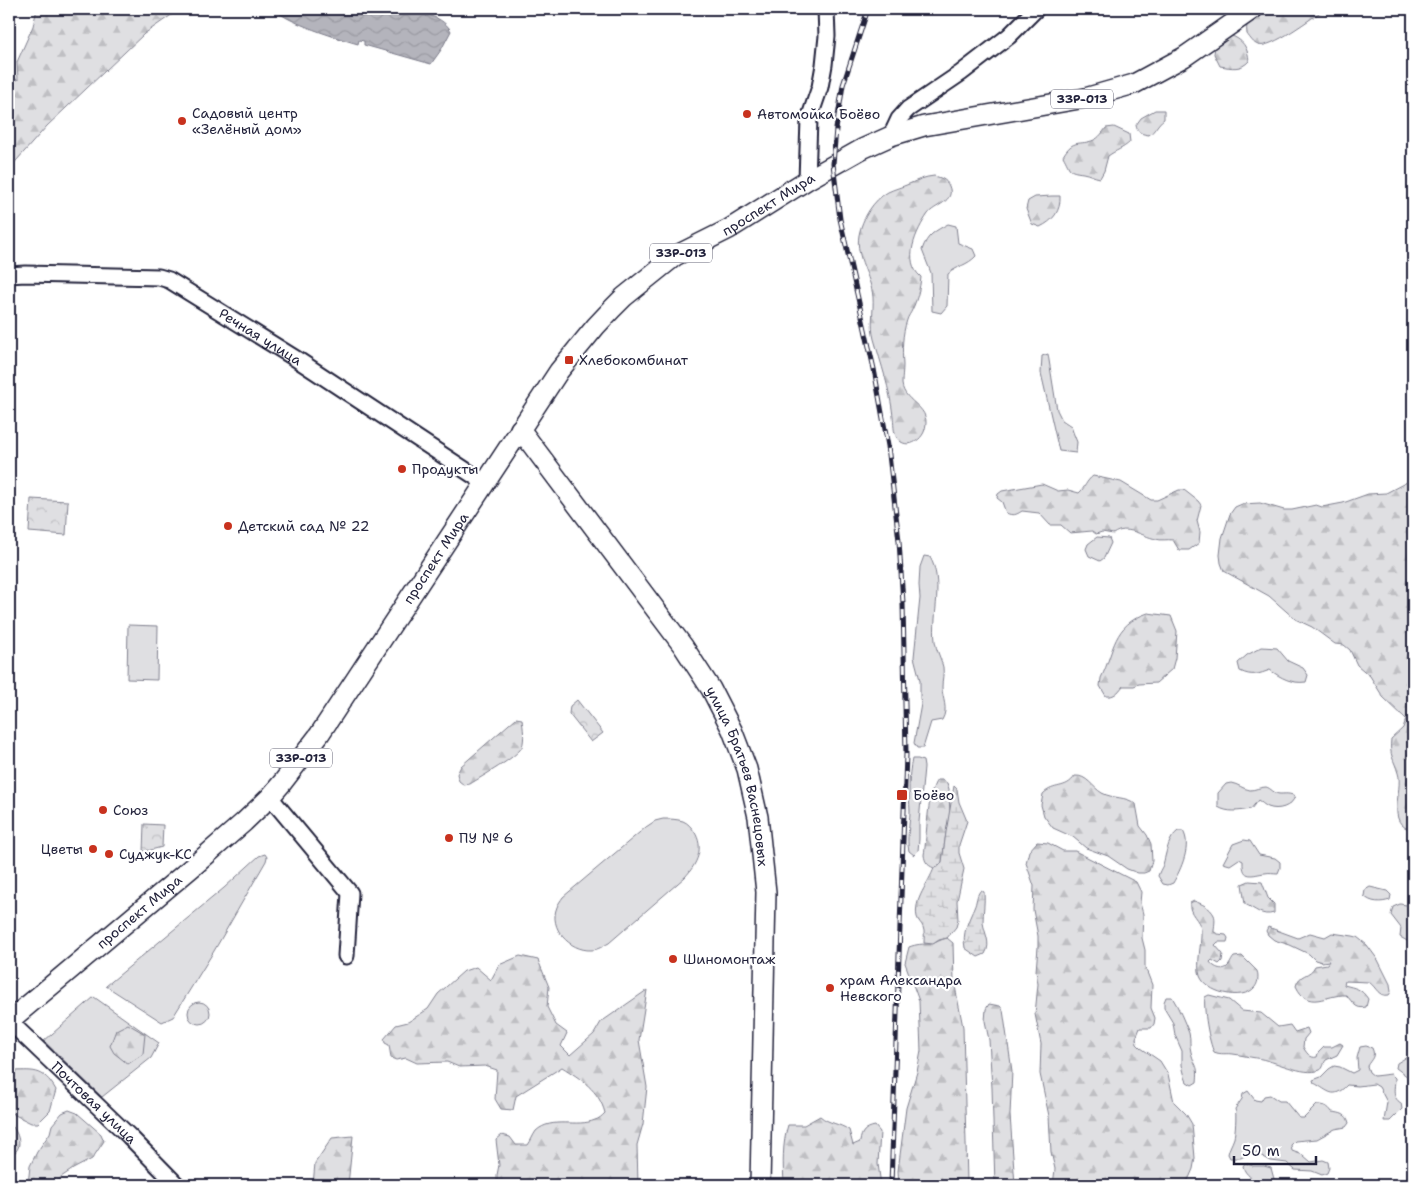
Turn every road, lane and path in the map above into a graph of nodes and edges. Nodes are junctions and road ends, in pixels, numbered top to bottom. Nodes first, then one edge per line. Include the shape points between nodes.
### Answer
1 (826, 9) edge
2 (1036, 9) edge
3 (1253, 9) edge
4 (891, 136) junction
5 (807, 180) junction
6 (9, 275) edge
7 (520, 429) junction
8 (485, 483) junction
9 (270, 797) junction
10 (346, 956) dead end
11 (9, 1021) edge
12 (177, 1185) edge
13 (760, 1185) edge

1 - 5 street via 824,65 810,119
2 - 4 street via 1009,36 908,109
3 - 4 main road, 33Р-013 via 1184,57 1127,86 1085,98 924,126
4 - 5 main road, проспект Мира / 33Р-013
5 - 7 main road, проспект Мира / 33Р-013 via 729,229 675,256 624,297 559,371
6 - 8 street, Речная улица via 159,277 169,280
7 - 8 main road, проспект Мира / 33Р-013
7 - 13 main road, улица Братьев Васнецовых via 683,646 711,689 747,769 758,817 766,892
8 - 9 main road, проспект Мира / 33Р-013 via 318,735
9 - 10 street via 350,893
9 - 11 main road, проспект Мира / 33Р-013 via 196,864
11 - 12 street, Почтовая улица

